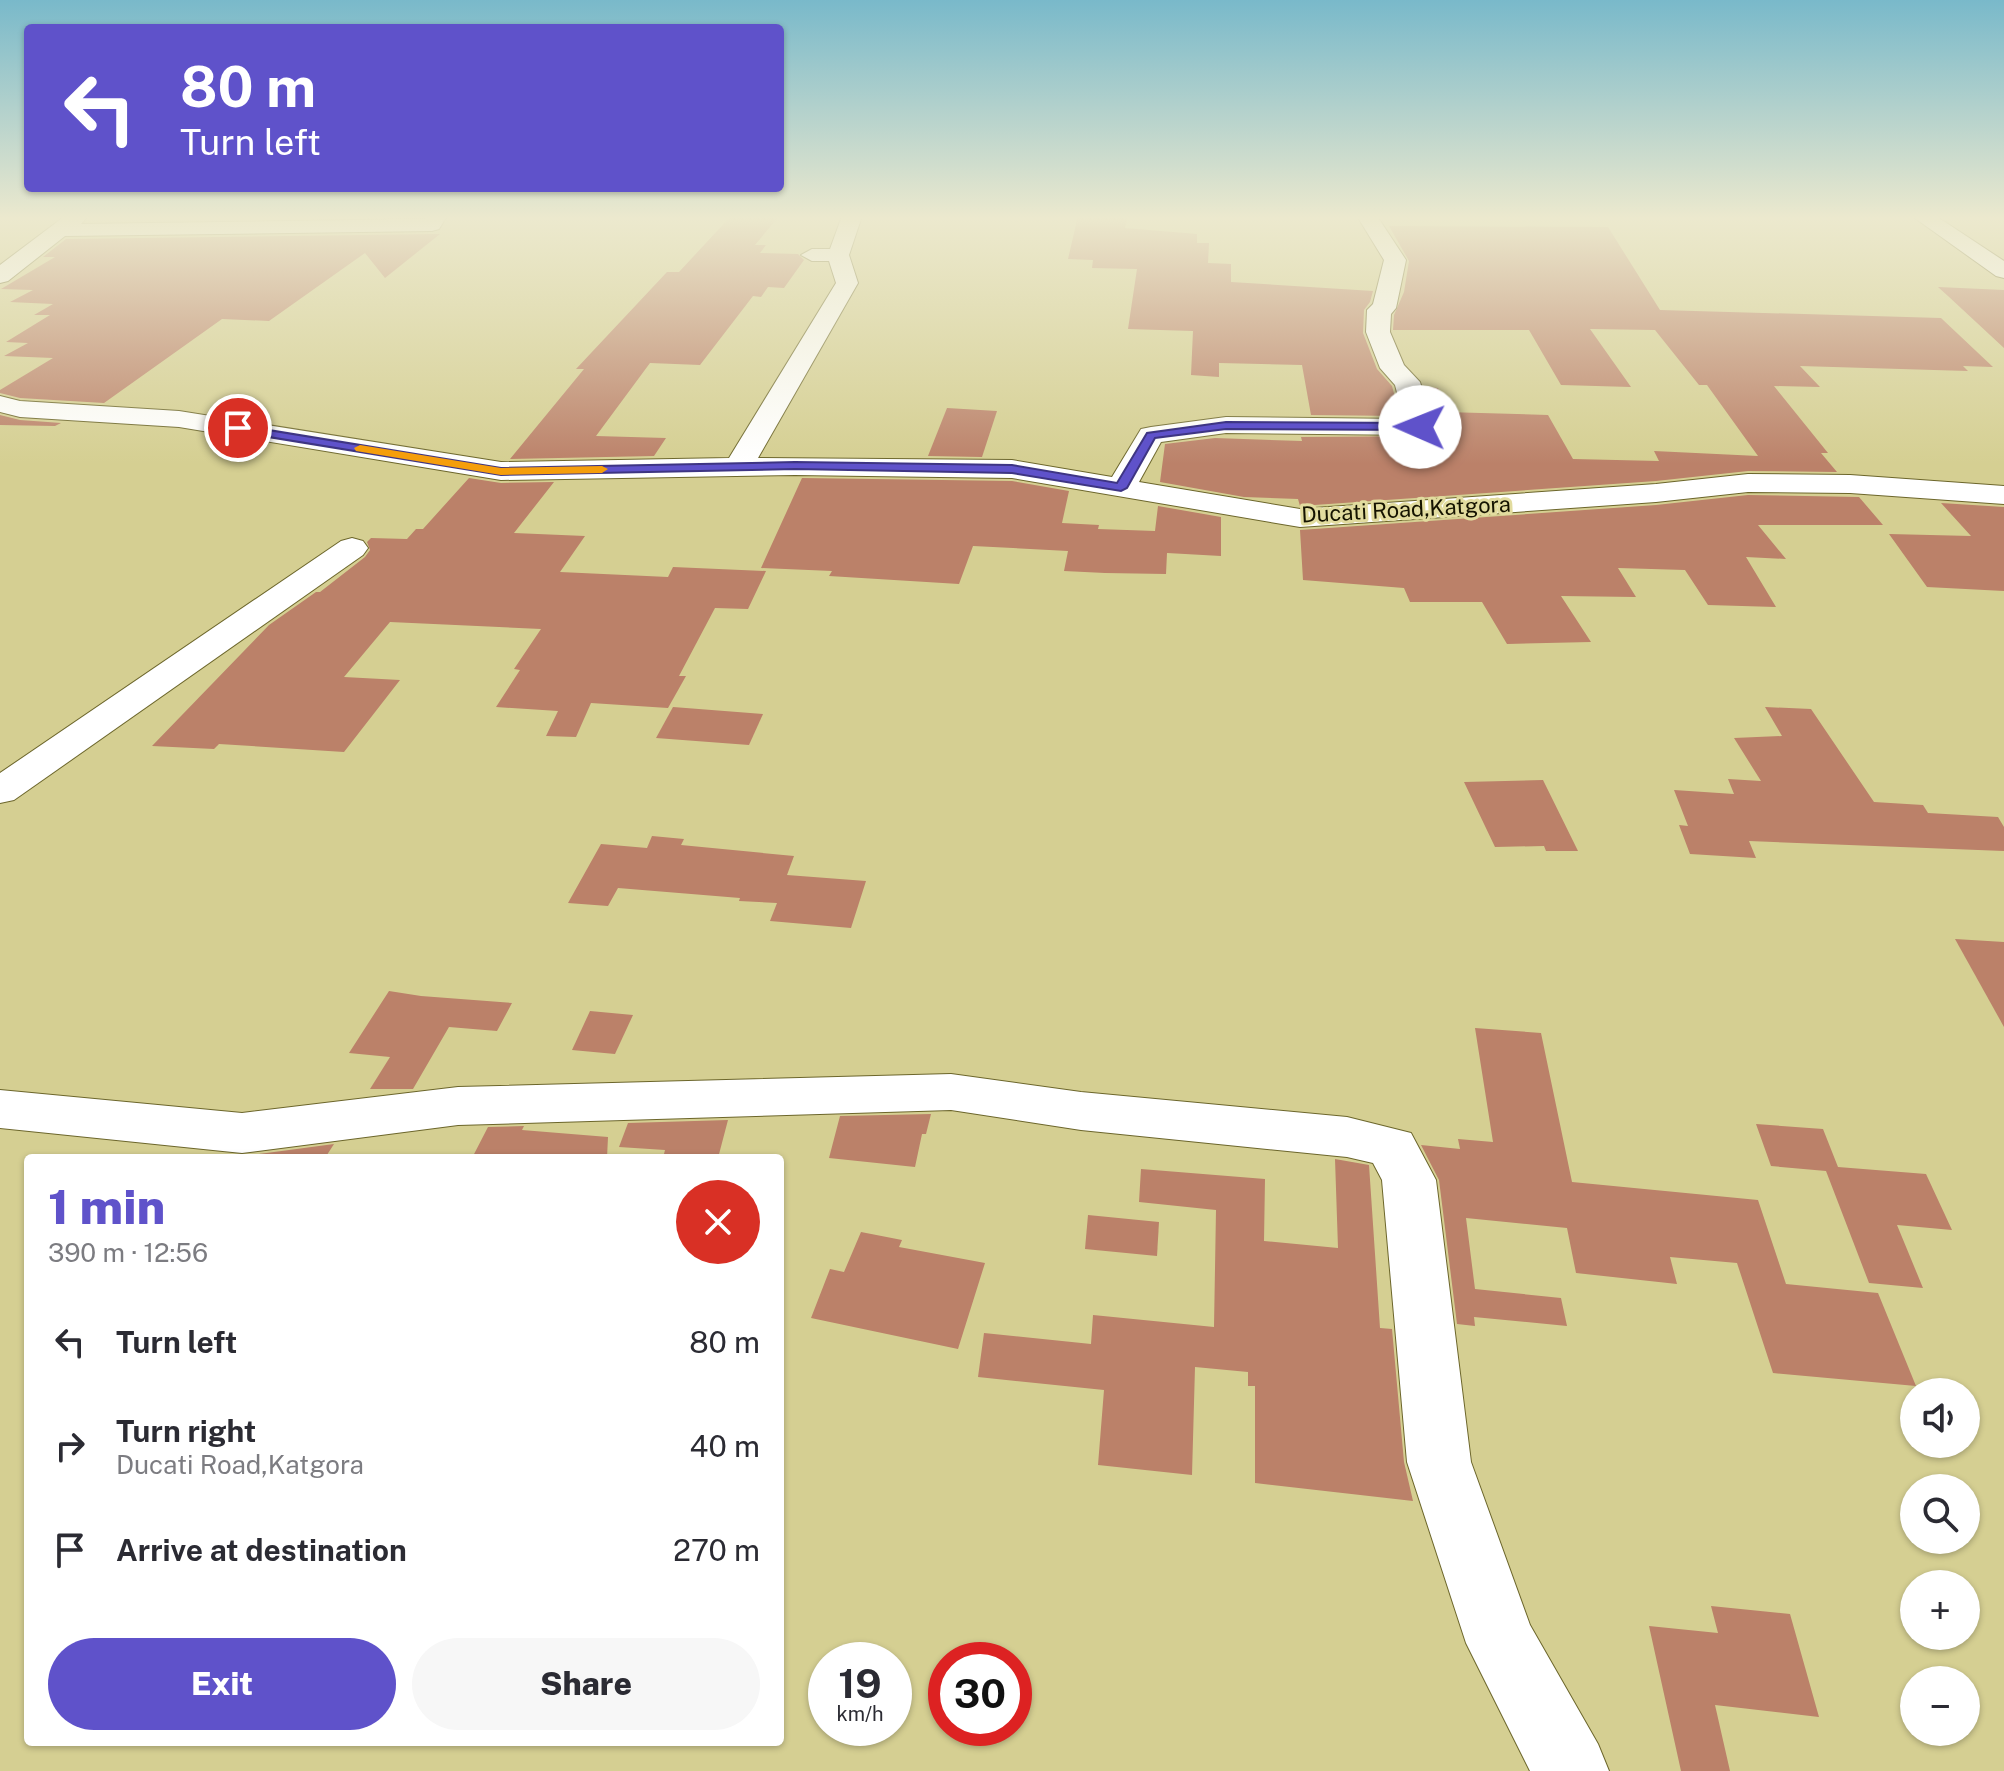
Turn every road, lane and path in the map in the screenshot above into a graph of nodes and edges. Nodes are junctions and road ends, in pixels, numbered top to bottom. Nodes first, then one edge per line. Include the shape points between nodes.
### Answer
1 (838, 299) edge
2 (1386, 299) edge
3 (7, 412) edge
4 (738, 467) junction
5 (1121, 488) junction
6 (2004, 495) edge
7 (352, 548) dead end
8 (0, 791) edge
9 (0, 1109) edge
10 (1571, 1771) edge

1 - 4 street
2 - 5 street via 1376,324 1393,368 1407,382 1420,427 1226,425 1151,435
3 - 4 street, Ducati Road,Katgora via 179,419 501,471
4 - 5 street, Ducati Road,Katgora via 1012,469
5 - 6 street, Ducati Road,Katgora via 1300,518 1748,483
7 - 8 street
9 - 10 street via 242,1133 458,1106 951,1092 1081,1111 1347,1137 1392,1147 1409,1180 1439,1462 1501,1643

